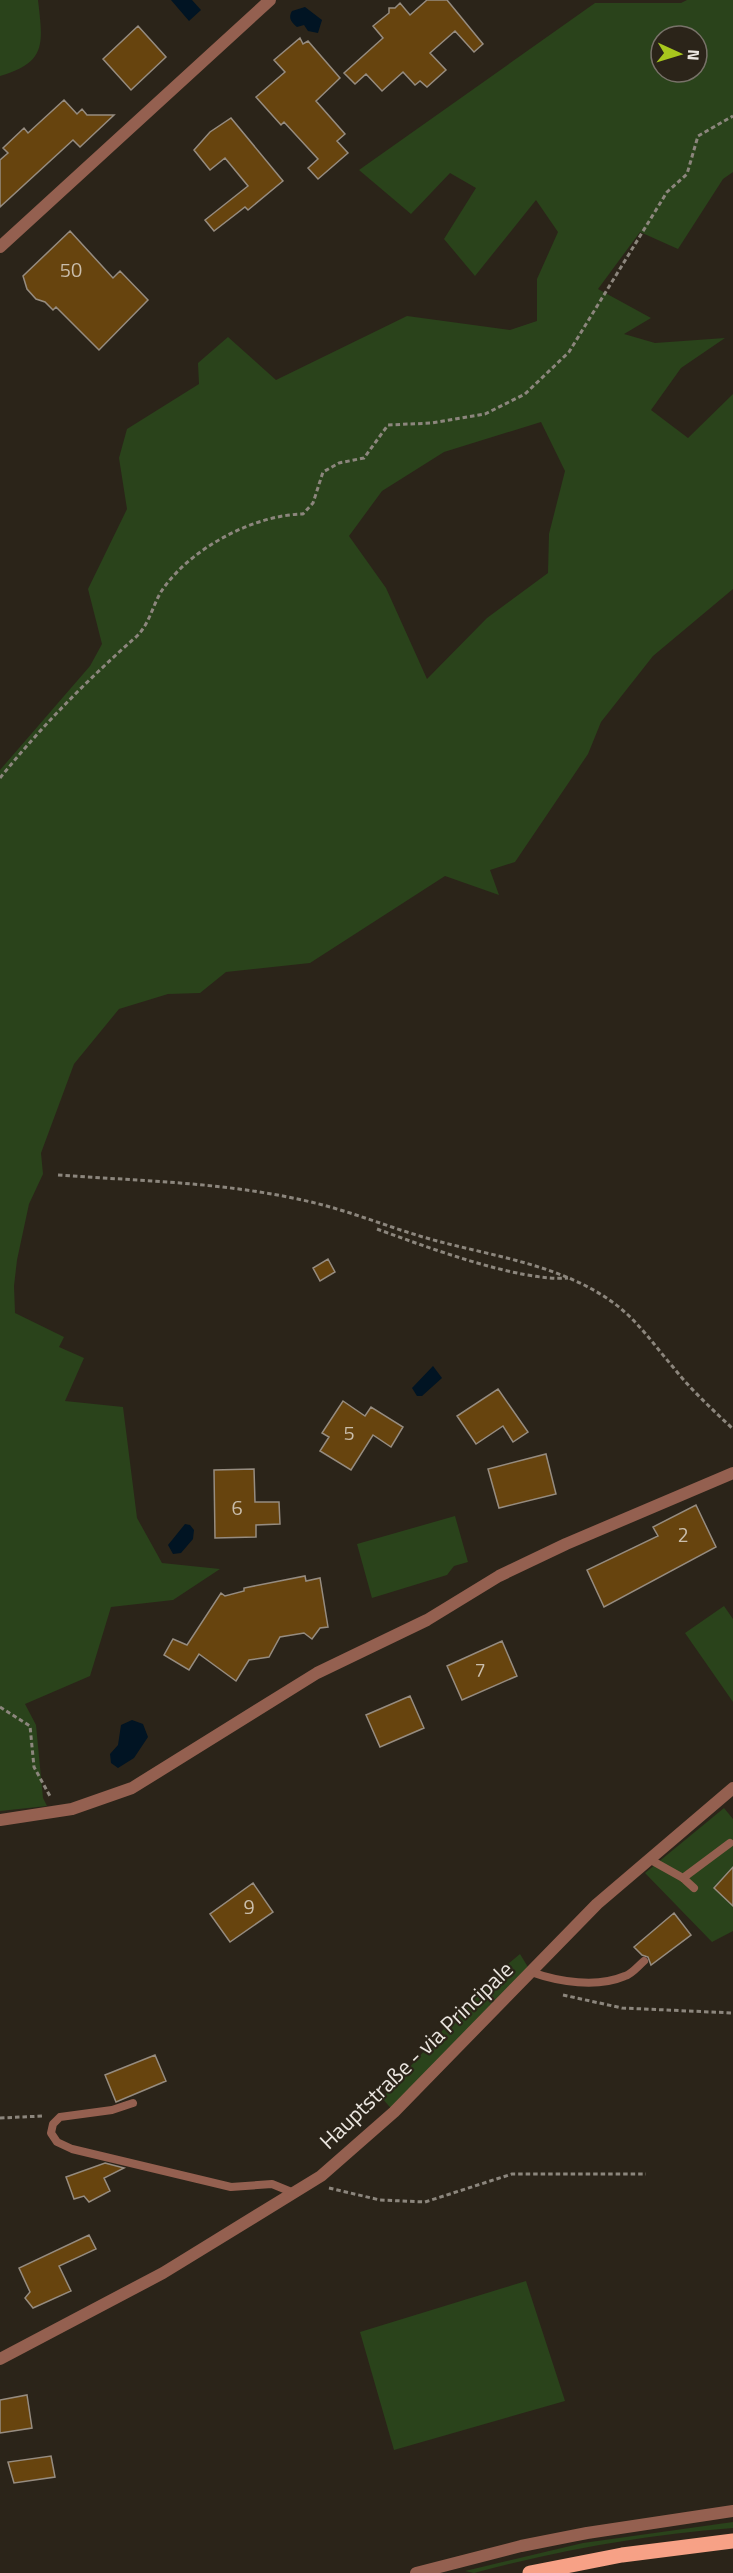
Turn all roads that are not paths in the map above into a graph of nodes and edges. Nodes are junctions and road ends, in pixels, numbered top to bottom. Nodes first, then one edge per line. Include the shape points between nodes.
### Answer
1 (270, 0) edge
2 (0, 246) edge
3 (733, 1473) edge
4 (730, 1794) edge
5 (0, 1820) edge
6 (730, 1843) dead end
7 (650, 1859) junction
8 (683, 1878) junction
9 (694, 1888) dead end
10 (644, 1961) dead end
11 (531, 1972) junction
12 (133, 2103) dead end
13 (294, 2193) junction
14 (0, 2359) edge
15 (733, 2511) edge
16 (733, 2541) edge
17 (416, 2573) edge
18 (530, 2573) edge

1 - 2 street
3 - 5 street via 499,1576 426,1620 317,1673 132,1788 72,1809
4 - 7 street, Hauptstraße - via Principale
6 - 8 lane
7 - 8 lane
7 - 11 street, Hauptstraße - via Principale via 597,1904
8 - 9 lane
10 - 11 lane via 627,1976 610,1980 564,1981
11 - 13 street, Hauptstraße - via Principale via 394,2112 321,2176
12 - 13 lane via 60,2117 51,2133 57,2142 72,2149 231,2187 272,2184
13 - 14 street, Hauptstraße - via Principale via 163,2273
15 - 17 street via 576,2535
16 - 18 main road via 622,2555

